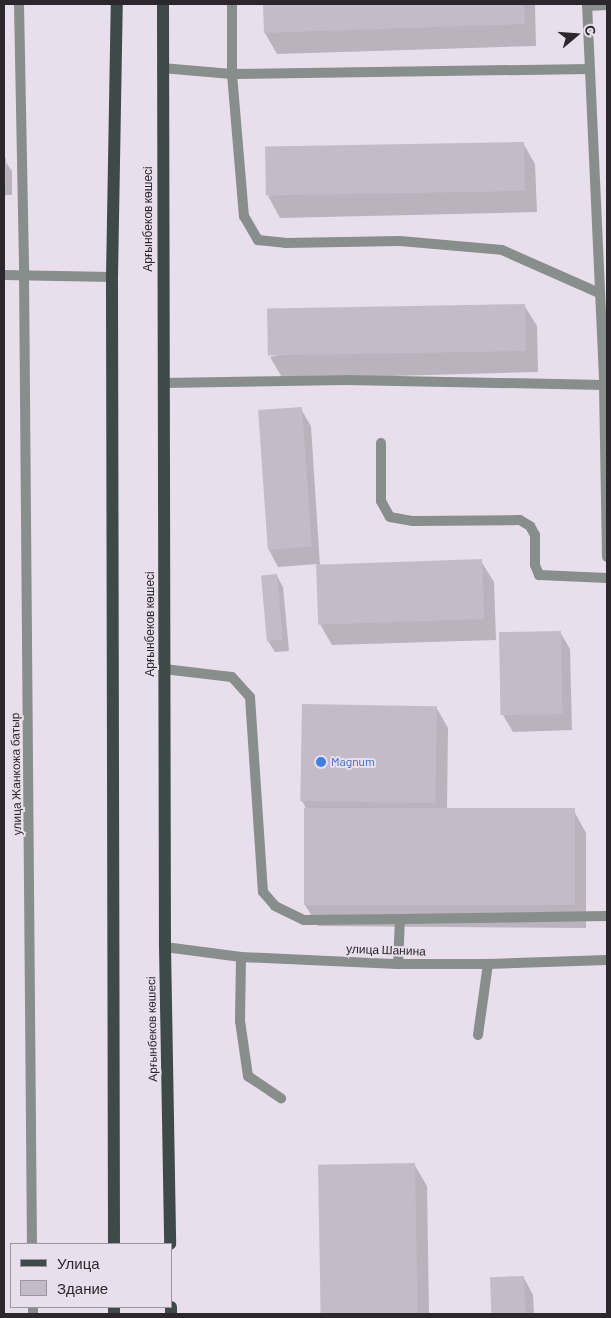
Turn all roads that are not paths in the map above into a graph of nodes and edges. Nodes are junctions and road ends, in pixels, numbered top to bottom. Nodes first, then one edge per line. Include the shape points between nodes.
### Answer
1 (19, 4) edge
2 (163, 4) edge
3 (232, 4) edge
4 (587, 5) edge
5 (607, 5) edge
6 (116, 6) edge
7 (162, 68) junction
8 (589, 68) junction
9 (232, 74) junction
10 (24, 274) junction
11 (4, 275) edge
12 (112, 277) junction
13 (599, 293) junction
14 (163, 382) junction
15 (604, 385) junction
16 (381, 443) dead end
17 (607, 558) edge
18 (607, 578) edge
19 (164, 669) junction
20 (607, 916) edge
21 (400, 919) junction
22 (165, 947) junction
23 (241, 957) junction
24 (607, 960) edge
25 (398, 964) junction
26 (488, 964) junction
27 (478, 1035) dead end
28 (281, 1098) dead end
29 (32, 1243) edge
30 (114, 1243) edge
31 (170, 1243) edge

1 - 10 street, улица Жанкожа батыр
2 - 7 main road, Арғынбеков көшесі
3 - 9 street
4 - 5 street
4 - 8 street
6 - 12 main road
7 - 9 street
7 - 14 main road, Арғынбеков көшесі
8 - 9 street
8 - 13 street
9 - 13 street via 244,216 258,240 285,243 400,241 502,250
10 - 11 street
10 - 12 street
10 - 29 street, улица Жанкожа батыр
12 - 30 main road
13 - 15 street
14 - 15 street via 346,380
14 - 19 main road, Арғынбеков көшесі
15 - 17 street
16 - 18 street via 381,501 390,517 412,521 520,520 530,526 535,535 535,565 539,575
19 - 21 street via 232,677 250,697 263,892 275,906 304,920
19 - 22 main road, Арғынбеков көшесі
20 - 21 street
21 - 25 street
22 - 23 street, улица Шанина
22 - 31 main road, Арғынбеков көшесі
23 - 25 street, улица Шанина
23 - 28 street via 240,1021 248,1076
24 - 26 street, улица Шанина
25 - 26 street, улица Шанина
26 - 27 street

